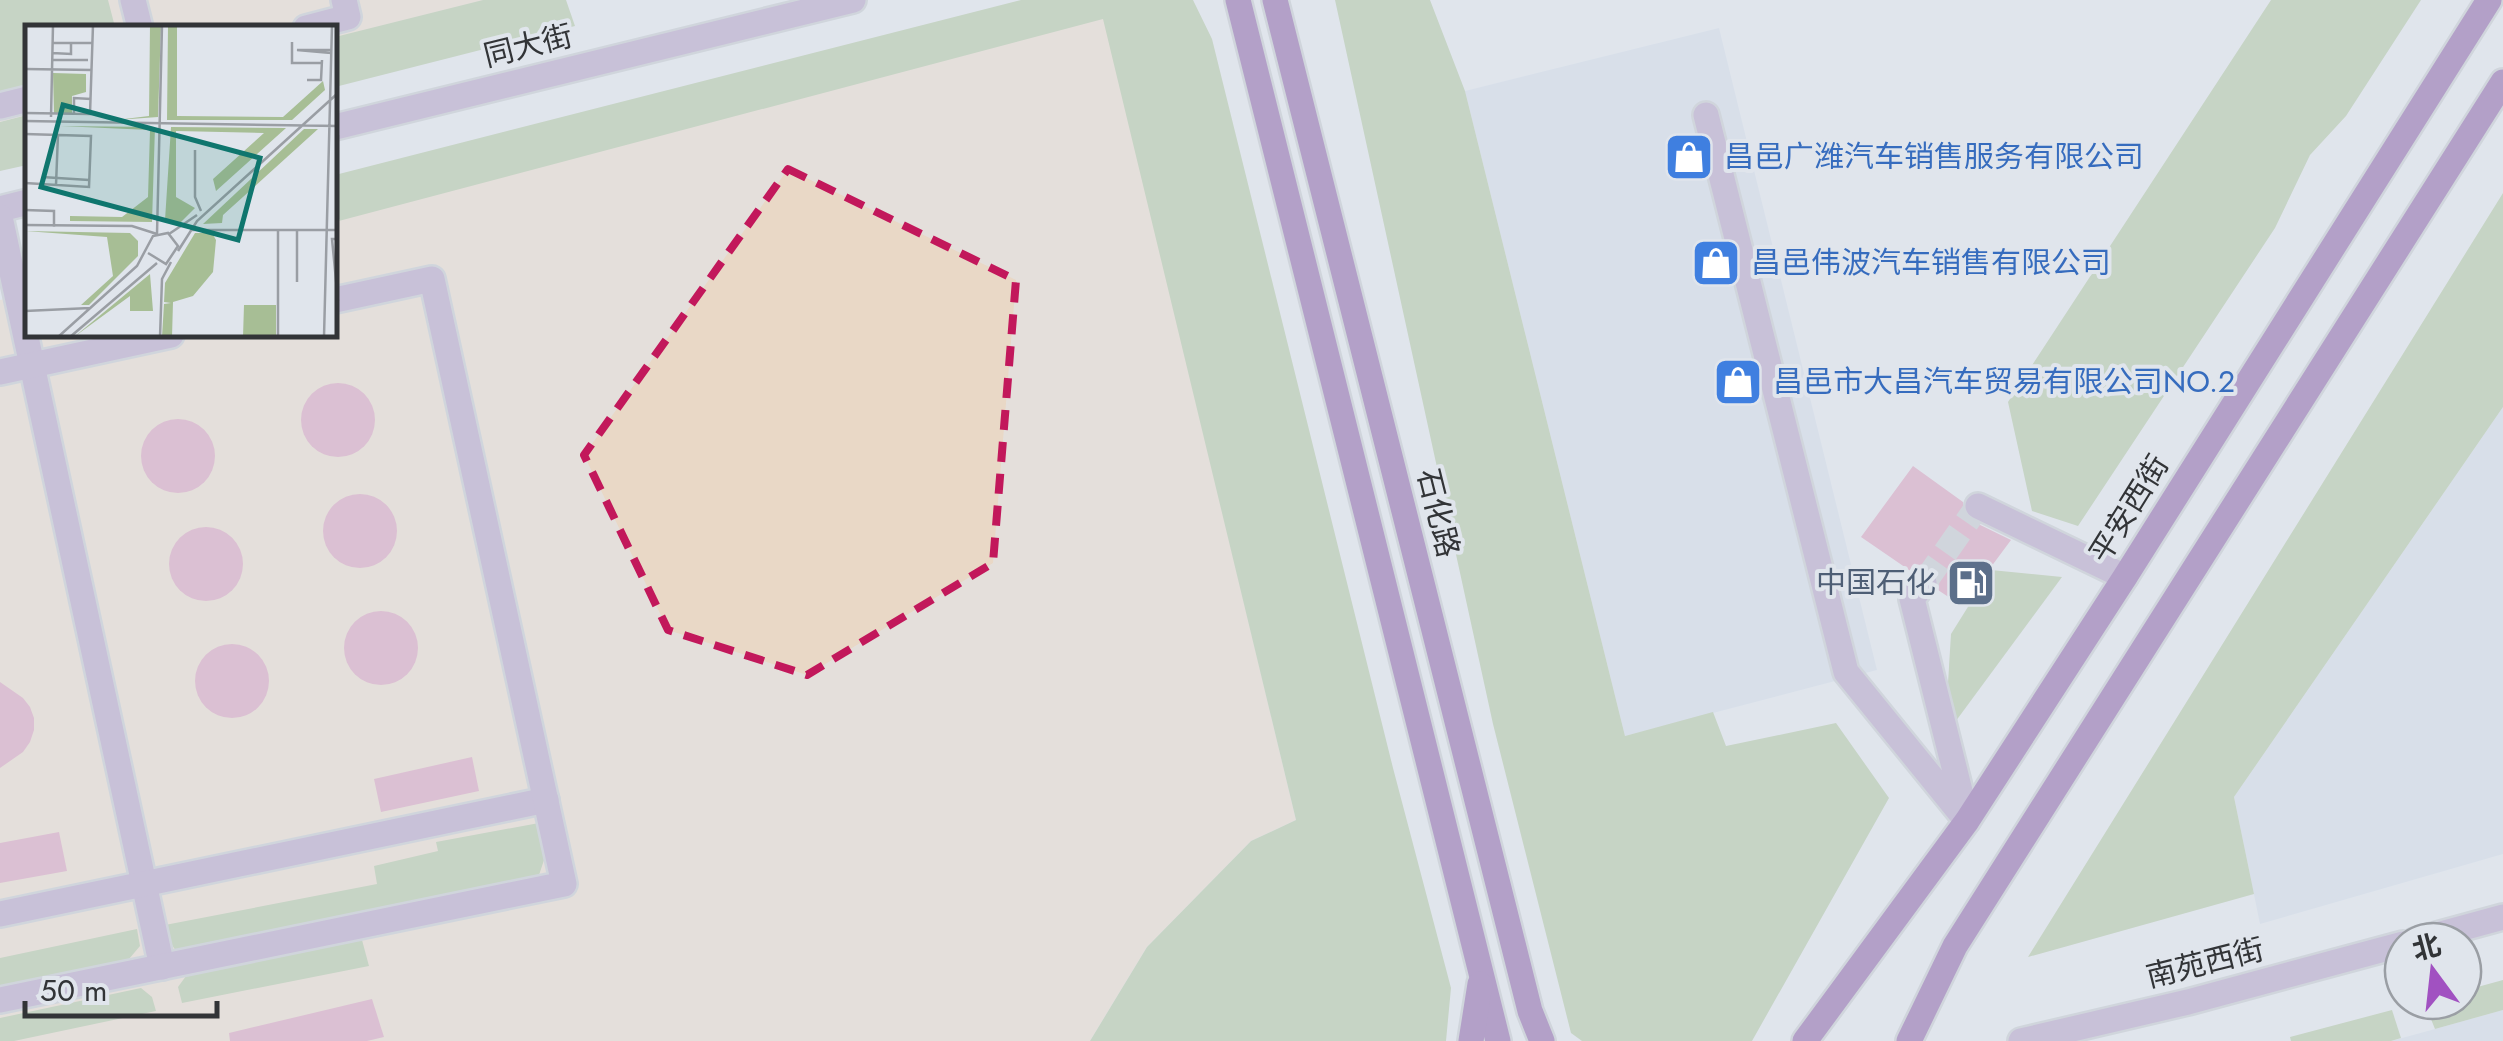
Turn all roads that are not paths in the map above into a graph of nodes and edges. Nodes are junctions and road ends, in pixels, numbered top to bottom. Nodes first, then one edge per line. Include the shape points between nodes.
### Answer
1 (132, 0) edge
2 (344, 0) edge
3 (853, 0) edge
4 (1238, 0) edge
5 (1276, 0) edge
6 (2489, 0) edge
7 (139, 25) edge
8 (317, 25) edge
9 (2503, 82) edge
10 (25, 100) edge
11 (0, 106) edge
12 (1706, 115) dead end
13 (338, 126) edge
14 (25, 203) edge
15 (0, 209) edge
16 (0, 216) edge
17 (338, 299) edge
18 (25, 332) edge
19 (26, 338) edge
20 (156, 338) edge
21 (32, 365) junction
22 (0, 372) edge
23 (1978, 506) dead end
24 (2125, 577) junction
25 (1924, 583) tunnel mouth
26 (546, 800) junction
27 (1968, 821) junction
28 (144, 884) junction
29 (0, 914) edge
30 (2383, 949) edge
31 (162, 967) junction
32 (1482, 969) junction
33 (0, 1000) edge
34 (1470, 1041) edge
35 (1498, 1041) edge
36 (1542, 1041) edge
37 (1805, 1041) edge
38 (1909, 1041) edge
39 (2022, 1041) edge

1 - 7 street
2 - 8 street via 348,17
3 - 13 street, 同大街
4 - 32 main road
5 - 36 main road, 石化路
6 - 24 main road, 平安西街
9 - 38 main road via 1954,946
10 - 11 street
12 - 27 street via 1846,672
14 - 15 street
16 - 18 street
17 - 26 street via 432,279
19 - 21 street
20 - 21 street
21 - 22 street
21 - 28 street
23 - 24 street
24 - 27 main road, 平安西街
25 - 27 street via 1912,600
26 - 28 street
26 - 31 street via 564,884
27 - 37 main road, 平安西街
28 - 29 street
28 - 31 street
30 - 39 street, 南苑西街
31 - 33 street
32 - 34 main road
32 - 35 main road

